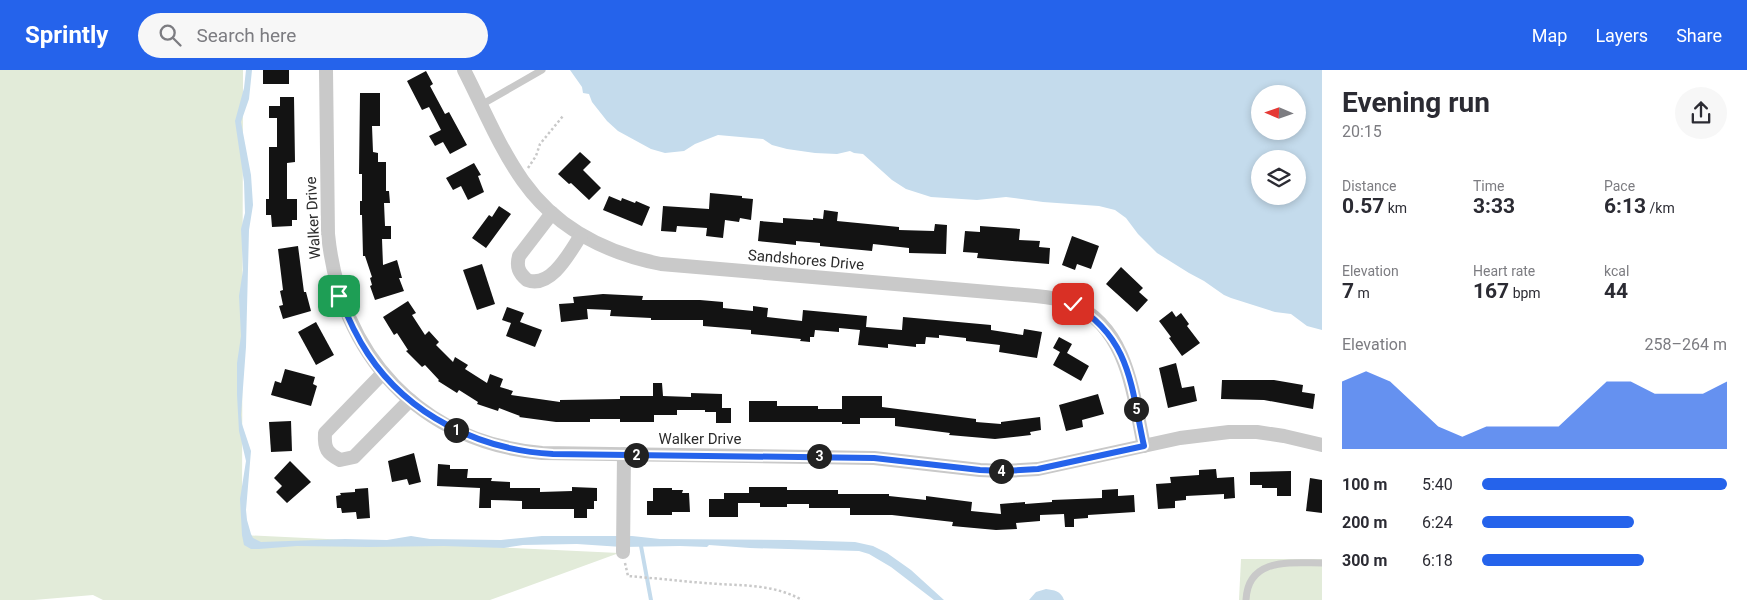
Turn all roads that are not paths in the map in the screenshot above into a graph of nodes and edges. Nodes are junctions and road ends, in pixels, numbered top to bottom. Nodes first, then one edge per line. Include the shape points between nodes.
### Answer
1 (326, 70) edge
2 (464, 70) edge
3 (542, 70) edge
4 (481, 105) junction
5 (552, 213) junction
6 (581, 235) junction
7 (383, 373) junction
8 (410, 400) junction
9 (1322, 445) edge
10 (1144, 446) junction
11 (624, 454) junction
12 (623, 552) road end
13 (1322, 562) edge
14 (1246, 600) edge

1 - 7 street, Walker Drive via 330,261 348,317 368,354
2 - 4 street, Sandshores Drive
3 - 4 lane
4 - 5 street, Sandshores Drive via 520,176
5 - 6 street, Sandshores Drive
5 - 6 street via 519,256 518,270 527,280 539,282 552,275
6 - 10 street, Sandshores Drive via 611,251 661,264 1036,296 1073,304 1098,321 1121,352
7 - 8 street, Walker Drive
7 - 8 street via 325,433 324,443 329,454 340,460 354,457
8 - 11 street, Walker Drive via 449,427 511,449 542,453
9 - 10 street, Walker Drive via 1257,432 1229,432
10 - 11 street, Walker Drive via 1038,469 1003,471 874,458
11 - 12 street
13 - 14 lane via 1270,565 1253,578

